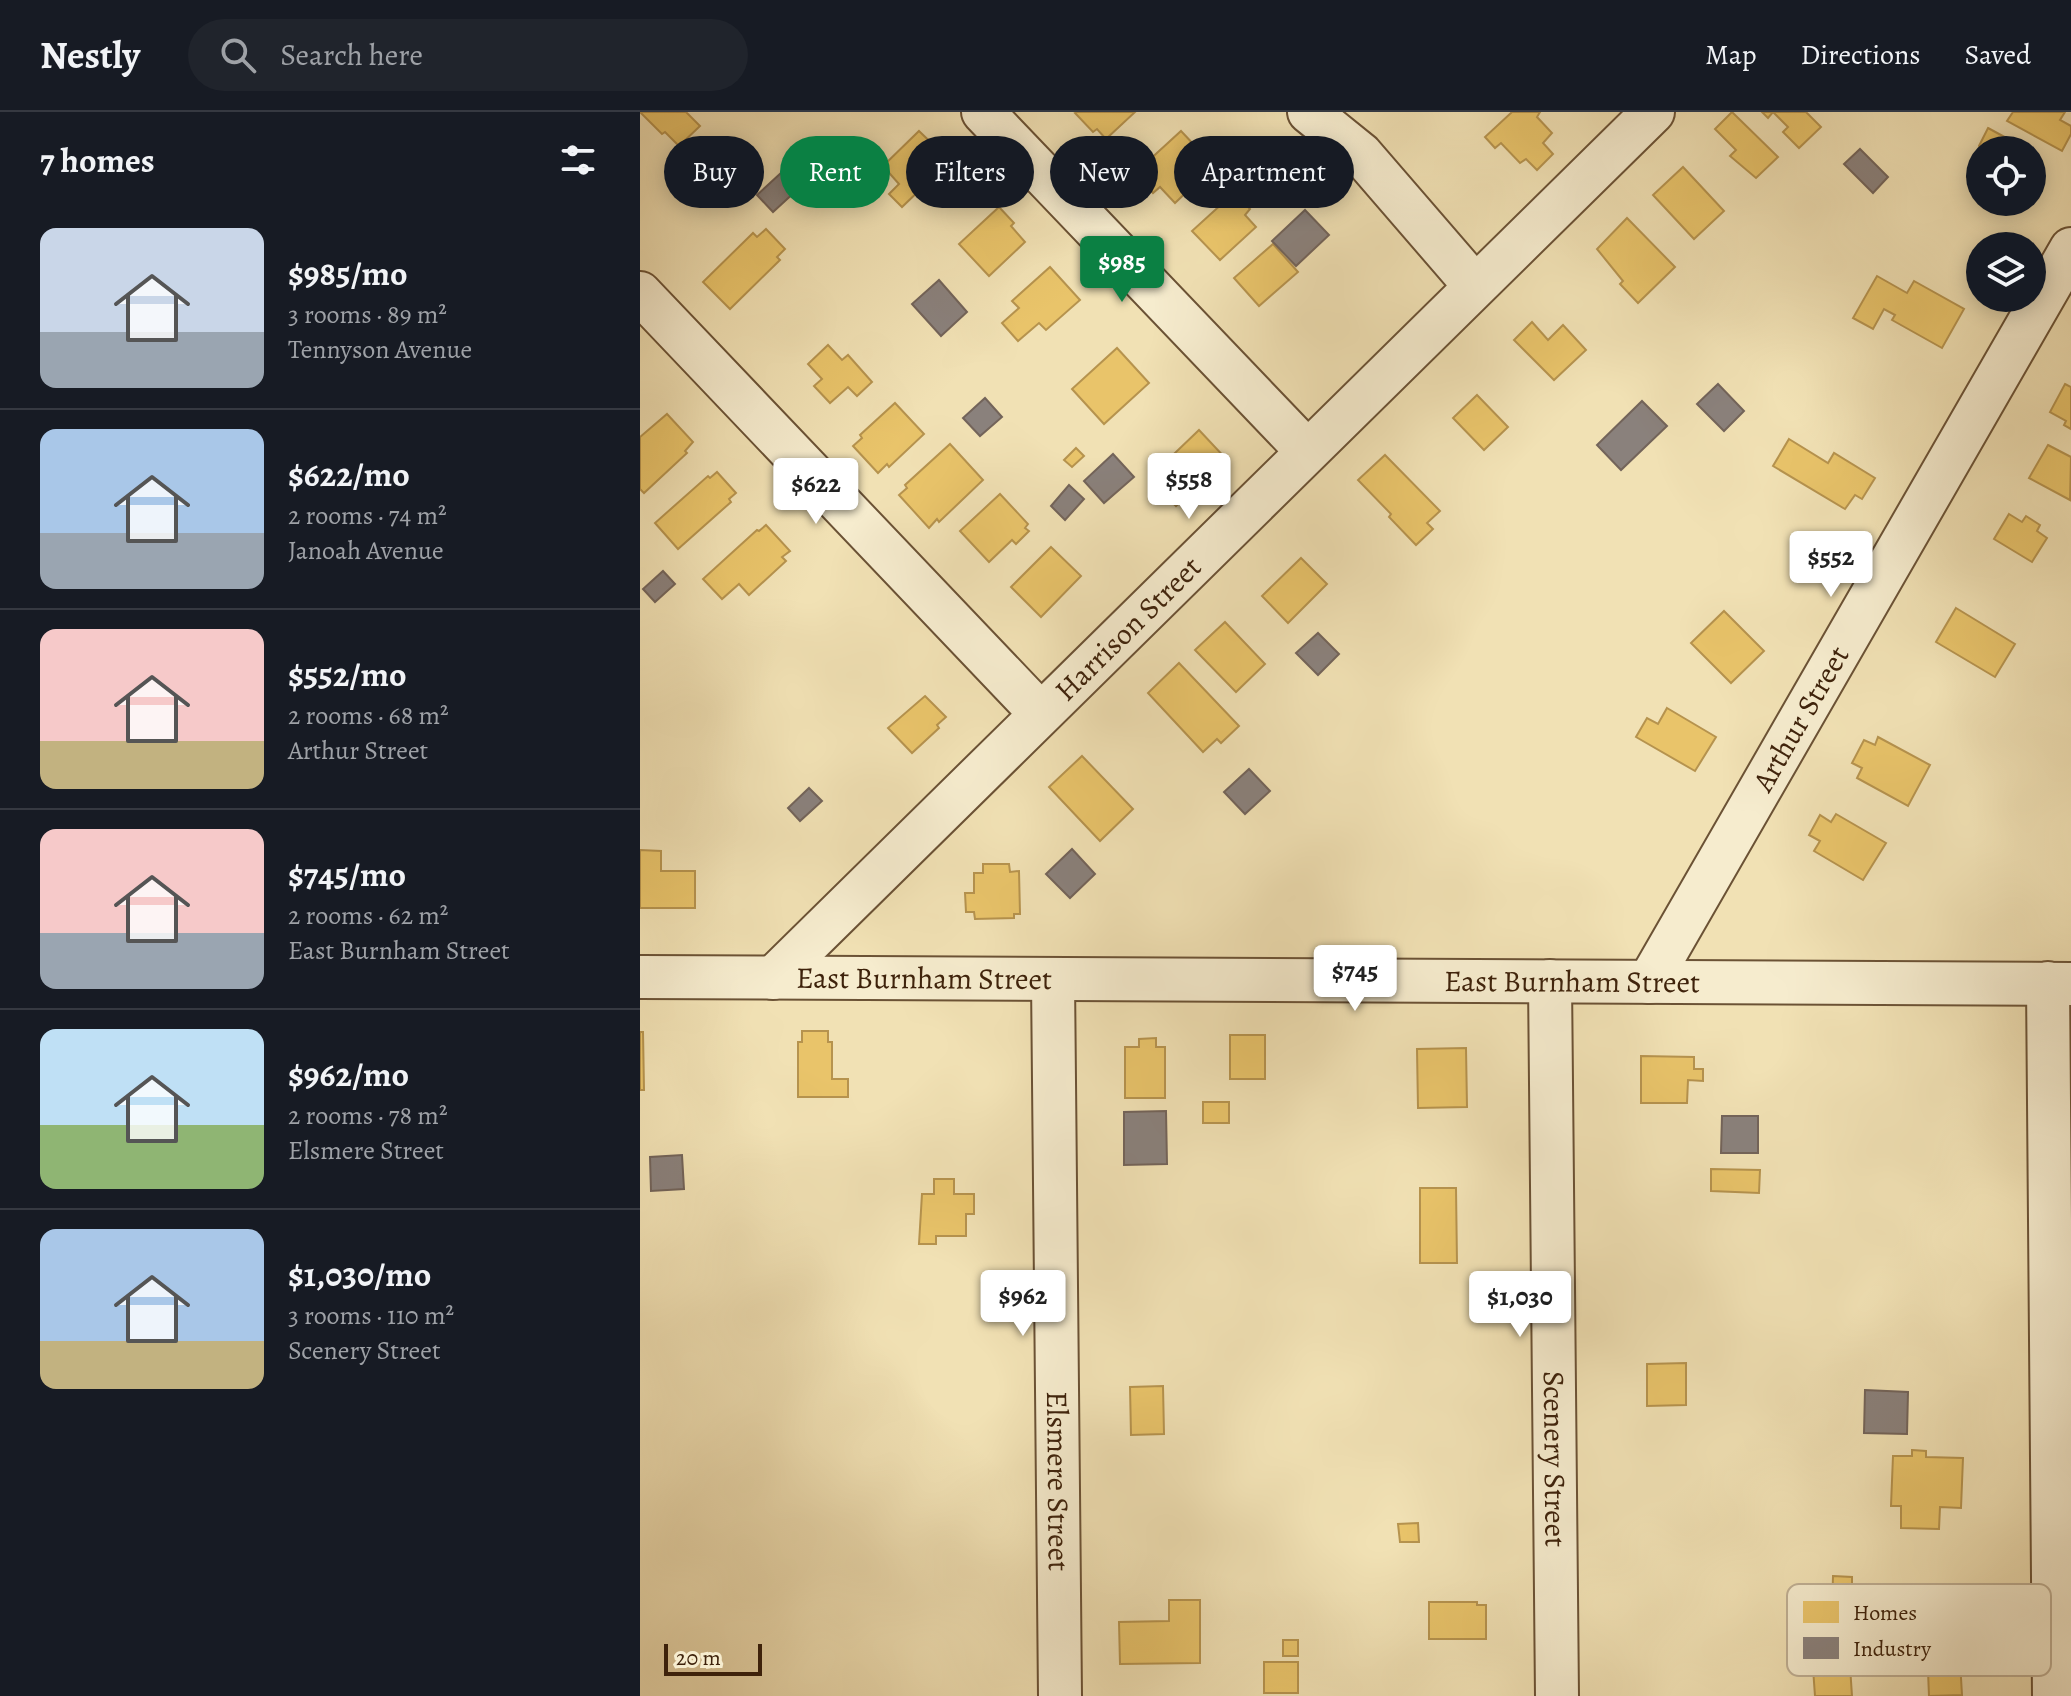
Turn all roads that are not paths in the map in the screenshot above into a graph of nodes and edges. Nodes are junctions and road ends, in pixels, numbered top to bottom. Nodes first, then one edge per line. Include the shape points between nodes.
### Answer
1 (983, 112) edge
2 (1309, 112) edge
3 (1643, 115) edge
4 (2071, 249) edge
5 (1475, 286) junction
6 (640, 293) edge
7 (1307, 451) junction
8 (1040, 713) junction
9 (640, 977) edge
10 (773, 978) junction
11 (1053, 979) junction
12 (1550, 981) junction
13 (1649, 982) junction
14 (2060, 984) edge
15 (1060, 1696) edge
16 (1557, 1696) edge
17 (2054, 1696) edge

1 - 7 street
2 - 5 street via 1361,154
3 - 5 street, Harrison Street
4 - 13 street, Arthur Street
5 - 7 street, Harrison Street
6 - 8 street
7 - 8 street, Harrison Street
8 - 10 street, Harrison Street
9 - 10 street, East Burnham Street
10 - 11 street, East Burnham Street
11 - 12 street, East Burnham Street
11 - 15 street, Elsmere Street
12 - 13 street, East Burnham Street
12 - 16 street, Scenery Street
13 - 14 street, East Burnham Street
14 - 17 street

